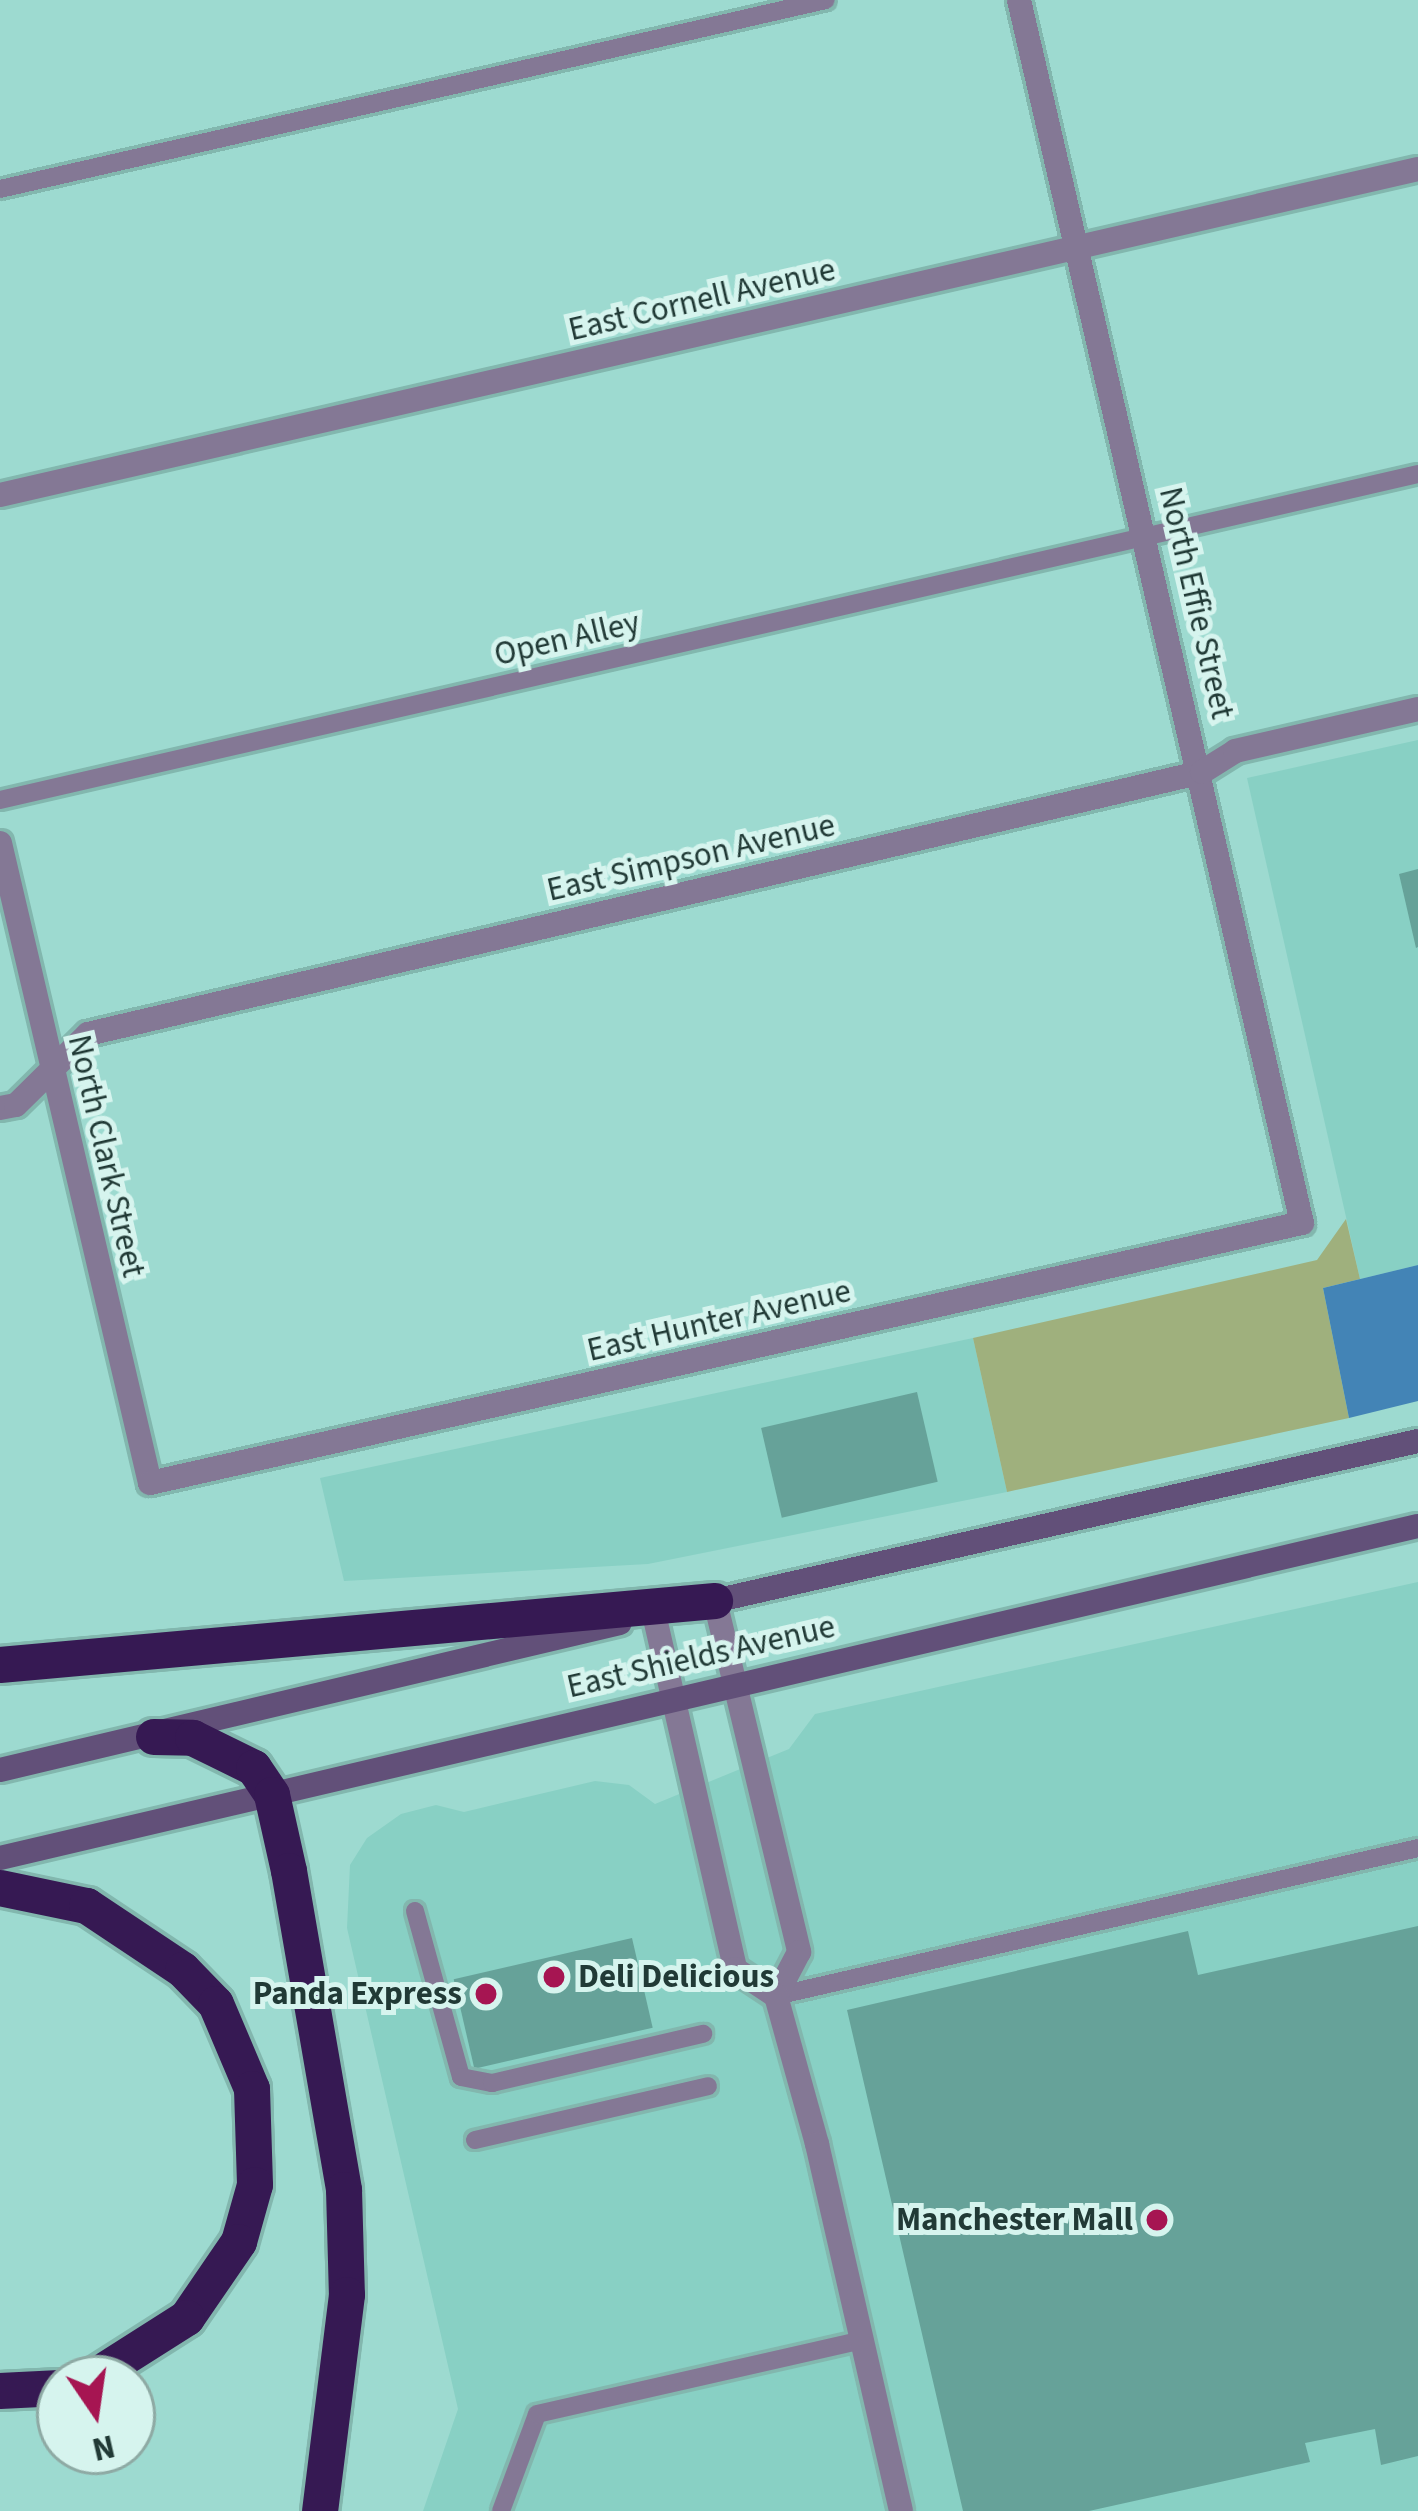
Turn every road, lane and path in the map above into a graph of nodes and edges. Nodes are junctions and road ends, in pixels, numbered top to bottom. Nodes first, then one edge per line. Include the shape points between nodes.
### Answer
1 (826, 0) edge
2 (1019, 0) edge
3 (1418, 169) edge
4 (0, 189) edge
5 (1079, 248) junction
6 (1418, 474) edge
7 (0, 495) edge
8 (1147, 537) junction
9 (1418, 709) edge
10 (1202, 772) junction
11 (0, 800) edge
12 (0, 843) edge
13 (51, 1069) junction
14 (0, 1108) edge
15 (1302, 1223) joint
16 (1418, 1441) edge
17 (150, 1483) joint
18 (1418, 1526) edge
19 (716, 1601) junction
20 (654, 1614) junction
21 (0, 1665) edge
22 (735, 1682) junction
23 (674, 1696) junction
24 (154, 1736) junction
25 (0, 1770) edge
26 (272, 1795) junction
27 (1418, 1848) edge
28 (0, 1858) edge
29 (0, 1888) edge
30 (415, 1911) dead end
31 (776, 1996) junction
32 (703, 2034) dead end
33 (708, 2086) dead end
34 (475, 2140) dead end
35 (862, 2340) junction
36 (138, 2355) edge
37 (36, 2389) edge
38 (0, 2391) edge
39 (320, 2511) edge
40 (501, 2511) edge
41 (901, 2511) edge

1 - 4 lane
2 - 5 street, North Effie Street
3 - 5 street, East Cornell Avenue
5 - 7 street, East Cornell Avenue
5 - 8 street, North Effie Street
6 - 8 lane, Open Alley
8 - 10 street, North Effie Street
8 - 11 lane, Open Alley
9 - 10 street, East Simpson Avenue via 1234,752
10 - 13 street, East Simpson Avenue via 88,1034
10 - 15 street, North Effie Street
12 - 13 street, North Clark Street
13 - 14 street, East Simpson Avenue
13 - 17 street, North Clark Street
15 - 17 street, East Hunter Avenue
16 - 19 main road, East Shields Avenue
18 - 22 main road, East Shields Avenue
19 - 20 main road, East Shields Avenue
19 - 21 highway
19 - 22 street
20 - 23 street
20 - 24 main road, East Shields Avenue
22 - 23 main road, East Shields Avenue
22 - 31 street via 799,1952
23 - 26 main road, East Shields Avenue
23 - 31 street via 735,1969
24 - 25 main road, East Shields Avenue
24 - 26 highway via 230,1751
26 - 28 main road, East Shields Avenue
26 - 39 highway via 333,2084 344,2190 346,2295
27 - 31 lane
29 - 36 highway via 87,1906 183,1970 215,2003 252,2089 255,2185 229,2261
30 - 32 lane via 461,2077 492,2083
31 - 35 street
33 - 34 lane
35 - 40 lane via 537,2414
35 - 41 street
37 - 38 highway

